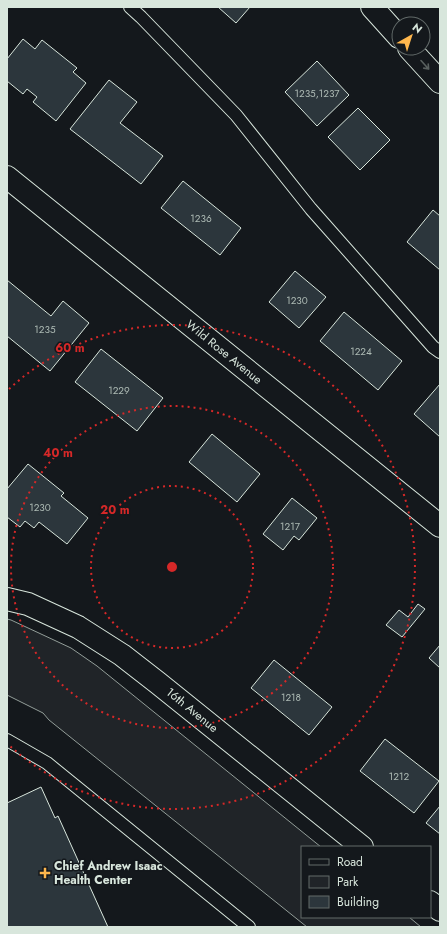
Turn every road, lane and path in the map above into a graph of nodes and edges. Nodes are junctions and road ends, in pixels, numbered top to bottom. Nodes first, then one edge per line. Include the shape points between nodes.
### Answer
1 (130, 7) edge
2 (372, 7) edge
3 (391, 28) edge
4 (416, 56) edge
5 (440, 82) edge
6 (7, 178) edge
7 (440, 352) edge
8 (440, 526) edge
9 (7, 599) edge
10 (7, 740) edge
11 (361, 846) edge
12 (431, 903) edge
13 (440, 910) edge
14 (249, 927) edge

1 - 7 lane via 236,115 311,209
2 - 3 street
4 -> 5 street
6 - 8 street, Wild Rose Avenue
9 - 11 street, 16th Avenue via 28,604 78,627 122,655
10 - 14 lane via 47,763
12 - 13 street

